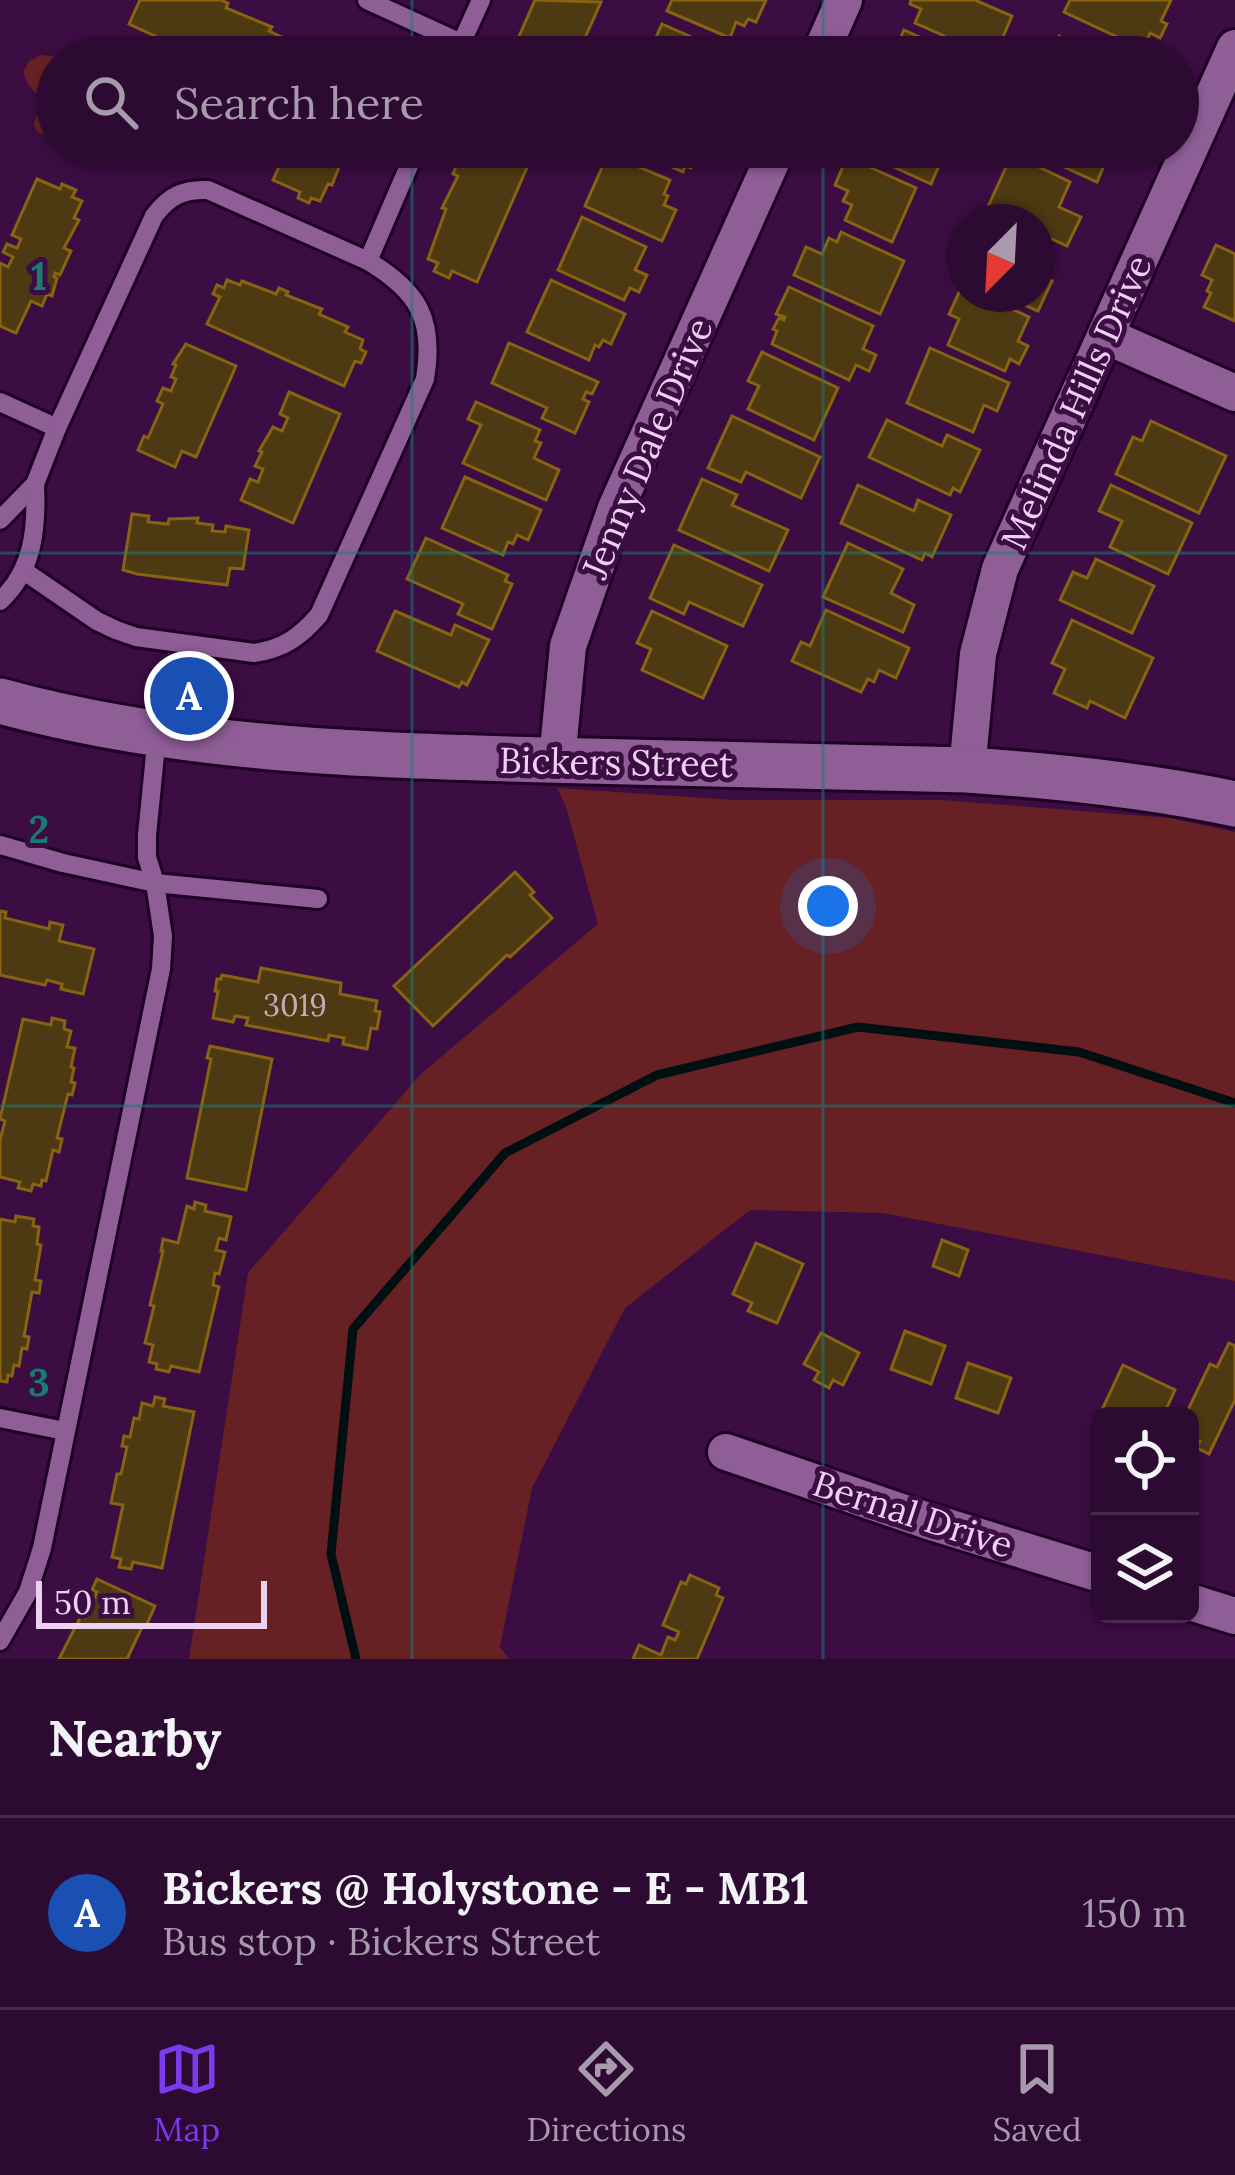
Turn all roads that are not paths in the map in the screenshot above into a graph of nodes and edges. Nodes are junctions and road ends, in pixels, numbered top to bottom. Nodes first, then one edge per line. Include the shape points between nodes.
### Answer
1 (367, 0) edge
2 (481, 0) edge
3 (844, 0) edge
4 (433, 36) edge
5 (464, 36) edge
6 (828, 36) edge
7 (1235, 48) edge
8 (1199, 128) edge
9 (407, 168) edge
10 (769, 168) edge
11 (1181, 168) edge
12 (368, 261) junction
13 (1106, 336) junction
14 (1235, 393) edge
15 (0, 402) edge
16 (57, 428) junction
17 (35, 484) junction
18 (0, 520) edge
19 (24, 571) junction
20 (0, 601) edge
21 (0, 701) edge
22 (157, 735) junction
23 (557, 760) junction
24 (967, 770) junction
25 (1235, 803) edge
26 (0, 845) edge
27 (155, 883) junction
28 (318, 899) dead end
29 (0, 1418) edge
30 (65, 1431) junction
31 (726, 1452) dead end
32 (1091, 1571) edge
33 (1199, 1605) edge
34 (1235, 1616) edge
35 (0, 1641) edge

1 - 4 lane
2 - 5 lane
3 - 6 street
7 - 8 street, Melinda Hills Drive
9 - 12 lane
10 - 23 street, Jenny Dale Drive via 616,508 568,646
11 - 13 street, Melinda Hills Drive
12 - 16 lane via 208,190 172,196 154,216
12 - 19 lane via 409,294 430,353 368,508 304,632 254,652 136,637 97,621
13 - 14 street
13 - 24 street, Melinda Hills Drive via 1000,569 978,654
15 - 16 lane
16 - 17 lane
17 - 18 lane
17 - 19 lane
19 - 20 lane
21 - 22 street, Bickers Street
22 - 23 street, Bickers Street via 278,749
22 - 27 lane via 147,835
23 - 24 street, Bickers Street
24 - 25 street, Bickers Street
26 - 27 lane
27 - 28 lane
27 - 30 lane via 161,969
29 - 30 lane
30 - 35 lane via 42,1548
31 - 32 street, Bernal Drive
33 - 34 street

